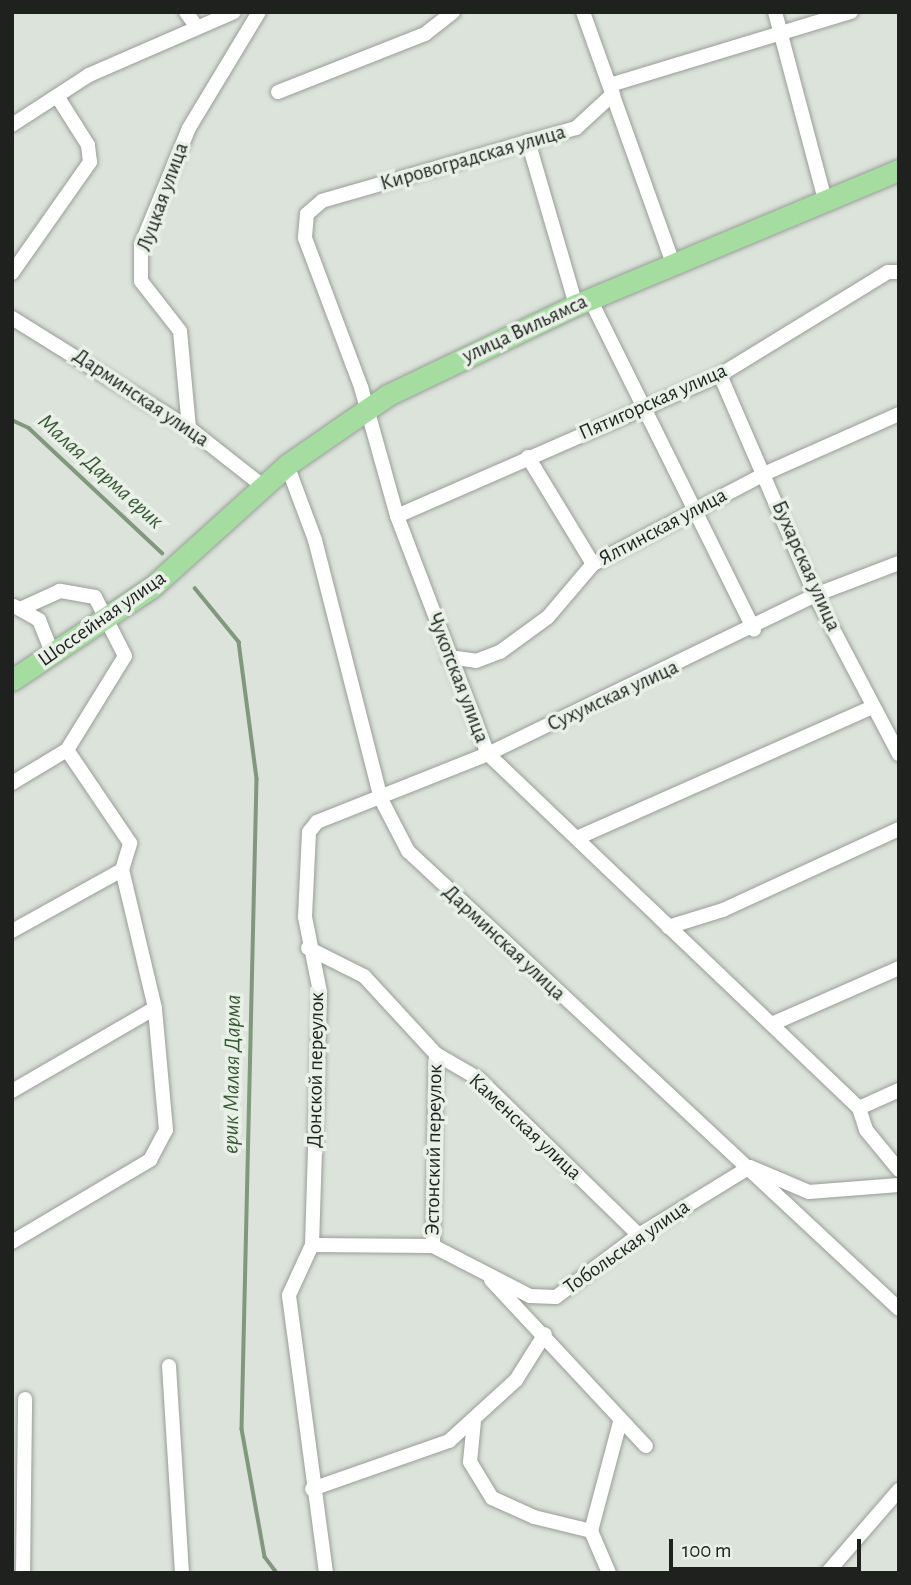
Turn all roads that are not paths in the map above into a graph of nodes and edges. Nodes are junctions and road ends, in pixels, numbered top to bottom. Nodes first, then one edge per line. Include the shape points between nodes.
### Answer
1 (186, 12) edge
2 (234, 12) edge
3 (259, 12) edge
4 (453, 12) edge
5 (583, 12) edge
6 (775, 12) edge
7 (851, 12) edge
8 (197, 27) junction
9 (780, 33) junction
10 (611, 90) junction
11 (278, 92) dead end
12 (57, 96) junction
13 (12, 125) edge
14 (528, 141) junction
15 (899, 170) edge
16 (825, 200) junction
17 (321, 201) joint
18 (673, 263) junction
19 (898, 271) edge
20 (12, 273) edge
21 (583, 302) junction
22 (12, 318) edge
23 (720, 375) junction
24 (366, 408) junction
25 (643, 408) junction
26 (899, 414) edge
27 (189, 429) junction
28 (528, 457) junction
29 (287, 465) junction
30 (766, 473) junction
31 (264, 487) junction
32 (699, 508) junction
33 (397, 516) junction
34 (191, 556) joint
35 (899, 563) edge
36 (593, 564) junction
37 (815, 595) junction
38 (16, 607) edge
39 (109, 616) junction
40 (754, 629) junction
41 (53, 654) junction
42 (449, 657) junction
43 (12, 680) edge
44 (872, 707) junction
45 (67, 750) junction
46 (488, 754) junction
47 (899, 754) edge
48 (12, 783) edge
49 (381, 799) junction
50 (323, 820) joint
51 (899, 829) edge
52 (578, 838) junction
53 (122, 870) junction
54 (668, 927) junction
55 (12, 931) edge
56 (309, 948) junction
57 (899, 968) edge
58 (155, 1008) junction
59 (774, 1023) junction
60 (436, 1054) junction
61 (899, 1090) edge
62 (12, 1091) edge
63 (859, 1108) junction
64 (750, 1167) junction
65 (899, 1170) edge
66 (899, 1185) edge
67 (639, 1235) junction
68 (12, 1242) edge
69 (312, 1245) junction
70 (433, 1246) junction
71 (490, 1279) junction
72 (899, 1309) edge
73 (545, 1334) junction
74 (169, 1366) dead end
75 (25, 1399) dead end
76 (474, 1421) junction
77 (620, 1422) junction
78 (646, 1446) dead end
79 (312, 1489) junction
80 (899, 1490) edge
81 (591, 1531) junction
82 (23, 1573) edge
83 (182, 1573) edge
84 (327, 1573) edge
85 (610, 1573) edge
86 (827, 1573) edge

1 - 8 street
2 - 8 street
3 - 27 street, Луцкая улица via 189,128 141,244 141,281 180,331
4 - 11 street via 425,34
5 - 10 street
6 - 9 street
7 - 9 street
8 - 12 street
9 - 10 street
9 - 16 street
10 - 14 street, Кировоградская улица via 586,123
10 - 18 street
12 - 13 street
12 - 20 street via 88,145 90,163
14 - 17 street, Кировоградская улица
14 - 21 street
15 - 16 main road, улица Вильямса
16 - 18 main road, улица Вильямса
17 - 24 street, Чукотская улица via 307,214 305,238
18 - 21 main road, улица Вильямса
19 - 23 street, Пятигорская улица
21 - 24 main road, улица Вильямса
21 - 25 street
22 - 27 street, Дарминская улица
23 - 25 street, Пятигорская улица
23 - 30 street, Бухарская улица
24 - 29 main road, улица Вильямса
24 - 33 street, Чукотская улица
25 - 28 street, Пятигорская улица
25 - 32 street
26 - 30 street, Ялтинская улица
27 - 31 street, Дарминская улица
28 - 33 street, Пятигорская улица
28 - 36 street
29 - 31 main road, улица Вильямса
29 - 49 street, Дарминская улица via 315,540
30 - 32 street, Ялтинская улица
30 - 37 street, Бухарская улица
31 - 34 main road, улица Вильямса
32 - 36 street, Ялтинская улица
32 - 40 street
33 - 42 street, Чукотская улица
34 - 39 main road, Шоссейная улица
35 - 37 street, Сухумская улица
36 - 42 street, Ялтинская улица via 519,640 483,660
37 - 40 street, Сухумская улица
37 - 44 street, Бухарская улица
38 - 39 street via 70,590 95,597
38 - 41 street via 39,620
39 - 41 main road, Шоссейная улица
39 - 45 street via 123,647 123,663
40 - 46 street, Сухумская улица
41 - 43 main road, Шоссейная улица
42 - 46 street, Чукотская улица
44 - 47 street, Бухарская улица
44 - 52 street
45 - 48 street
45 - 53 street via 128,837
46 - 49 street, Сухумская улица
46 - 52 street, Чукотская улица
49 - 50 street, Сухумская улица
49 - 64 street, Дарминская улица via 408,851 466,909
50 - 56 street, Донской переулок via 307,838
51 - 54 street via 723,910
52 - 54 street, Чукотская улица
53 - 55 street
53 - 58 street
54 - 59 street, Чукотская улица
56 - 60 street, Каменская улица via 364,976
56 - 69 street, Донской переулок via 320,992
57 - 59 street
58 - 62 street
58 - 68 street via 166,1130 157,1154
59 - 63 street, Чукотская улица
60 - 67 street, Каменская улица via 479,1079
60 - 70 street, Эстонский переулок
61 - 63 street
63 - 65 street via 866,1130
64 - 66 street via 809,1192
64 - 67 street, Тобольская улица
64 - 72 street, Дарминская улица
67 - 71 street, Тобольская улица via 556,1297 530,1296
69 - 70 street, Тобольская улица
69 - 79 street via 289,1295
70 - 71 street, Тобольская улица
71 - 73 street
73 - 76 street via 516,1380
73 - 77 street
74 - 83 street
75 - 82 street
76 - 79 street via 449,1441
76 - 81 street via 470,1462 492,1498
77 - 78 street
77 - 81 street
79 - 84 street
80 - 86 street
81 - 85 street

